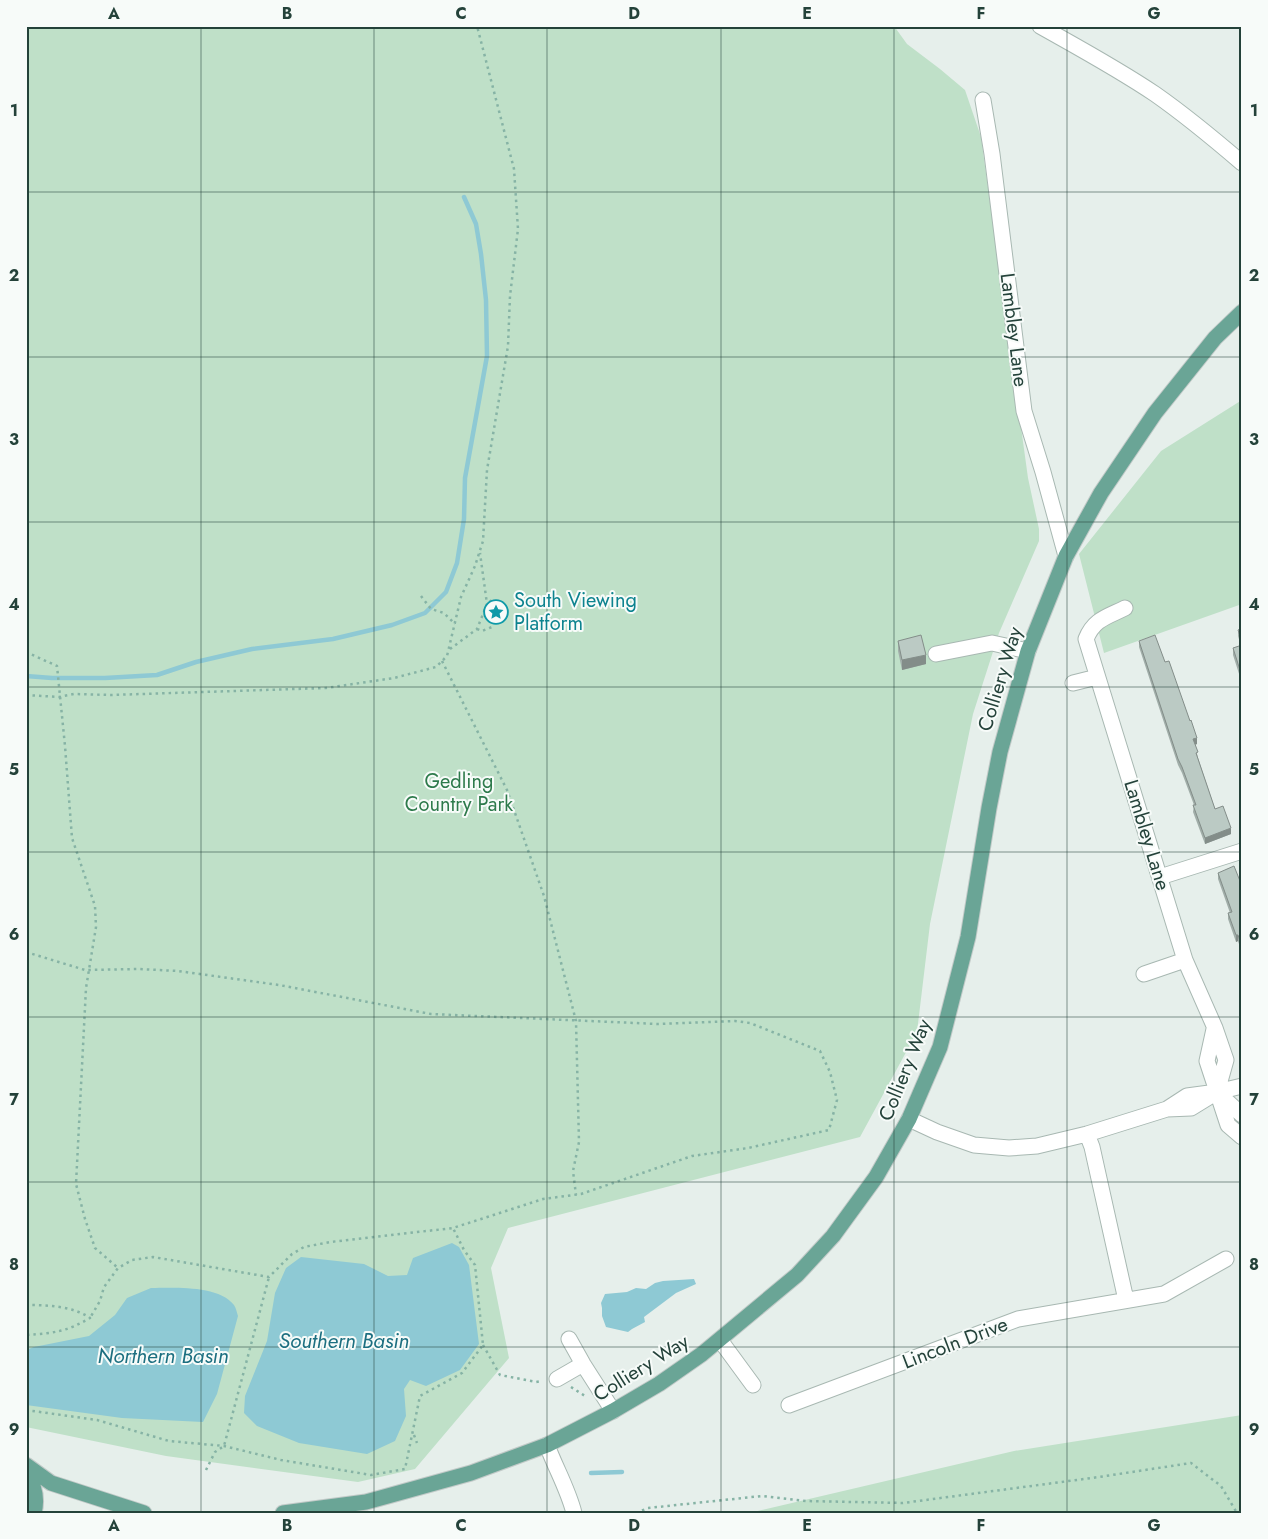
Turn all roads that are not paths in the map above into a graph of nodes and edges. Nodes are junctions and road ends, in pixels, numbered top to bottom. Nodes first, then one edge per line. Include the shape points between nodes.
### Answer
1 (1040, 26) edge
2 (983, 100) dead end
3 (1242, 164) edge
4 (1242, 312) edge
5 (1066, 556) junction
6 (1125, 608) dead end
7 (1028, 651) junction
8 (936, 654) dead end
9 (1097, 677) junction
10 (1073, 683) dead end
11 (1242, 851) edge
12 (1160, 877) junction
13 (1185, 960) junction
14 (1144, 974) dead end
15 (1242, 1086) edge
16 (1217, 1092) junction
17 (1242, 1114) edge
18 (909, 1119) junction
19 (1087, 1134) junction
20 (1242, 1137) edge
21 (1226, 1259) dead end
22 (1126, 1300) junction
23 (569, 1339) dead end
24 (720, 1340) junction
25 (583, 1364) junction
26 (557, 1379) road end
27 (753, 1385) dead end
28 (789, 1405) dead end
29 (613, 1411) junction
30 (547, 1445) junction
31 (26, 1465) edge
32 (26, 1471) edge
33 (34, 1513) edge
34 (144, 1513) edge
35 (282, 1513) edge
36 (574, 1513) edge

1 - 3 street via 1155,95
2 - 5 street, Lambley Lane via 1024,410
4 - 5 main road, Colliery Way via 1215,338 1155,413 1101,493
5 - 7 main road, Colliery Way
6 - 9 street, Lambley Lane via 1099,620 1090,629 1086,640
7 - 8 street via 992,643
7 - 18 main road, Colliery Way via 1000,752 968,937 940,1047
9 - 10 street
9 - 12 street, Lambley Lane
11 - 12 street
12 - 13 street, Lambley Lane
13 - 14 street
13 - 16 street, Lambley Lane via 1226,1060
15 - 16 street
16 - 17 street
16 - 19 street via 1187,1096 1167,1109
16 - 20 street via 1228,1125
18 - 19 street via 974,1144 1009,1148 1037,1146
18 - 24 main road, Colliery Way via 876,1177 833,1236 797,1275
19 - 22 street
21 - 22 street, Lincoln Drive via 1164,1294
22 - 28 street, Lincoln Drive via 1018,1319
23 - 25 street
24 - 27 street
24 - 29 main road, Colliery Way via 659,1384
25 - 26 street
25 - 29 street
29 - 30 main road, Colliery Way
30 - 35 main road, Colliery Way via 471,1473 366,1502
30 - 36 street
31 - 34 main road via 51,1483
32 - 33 main road via 36,1495

